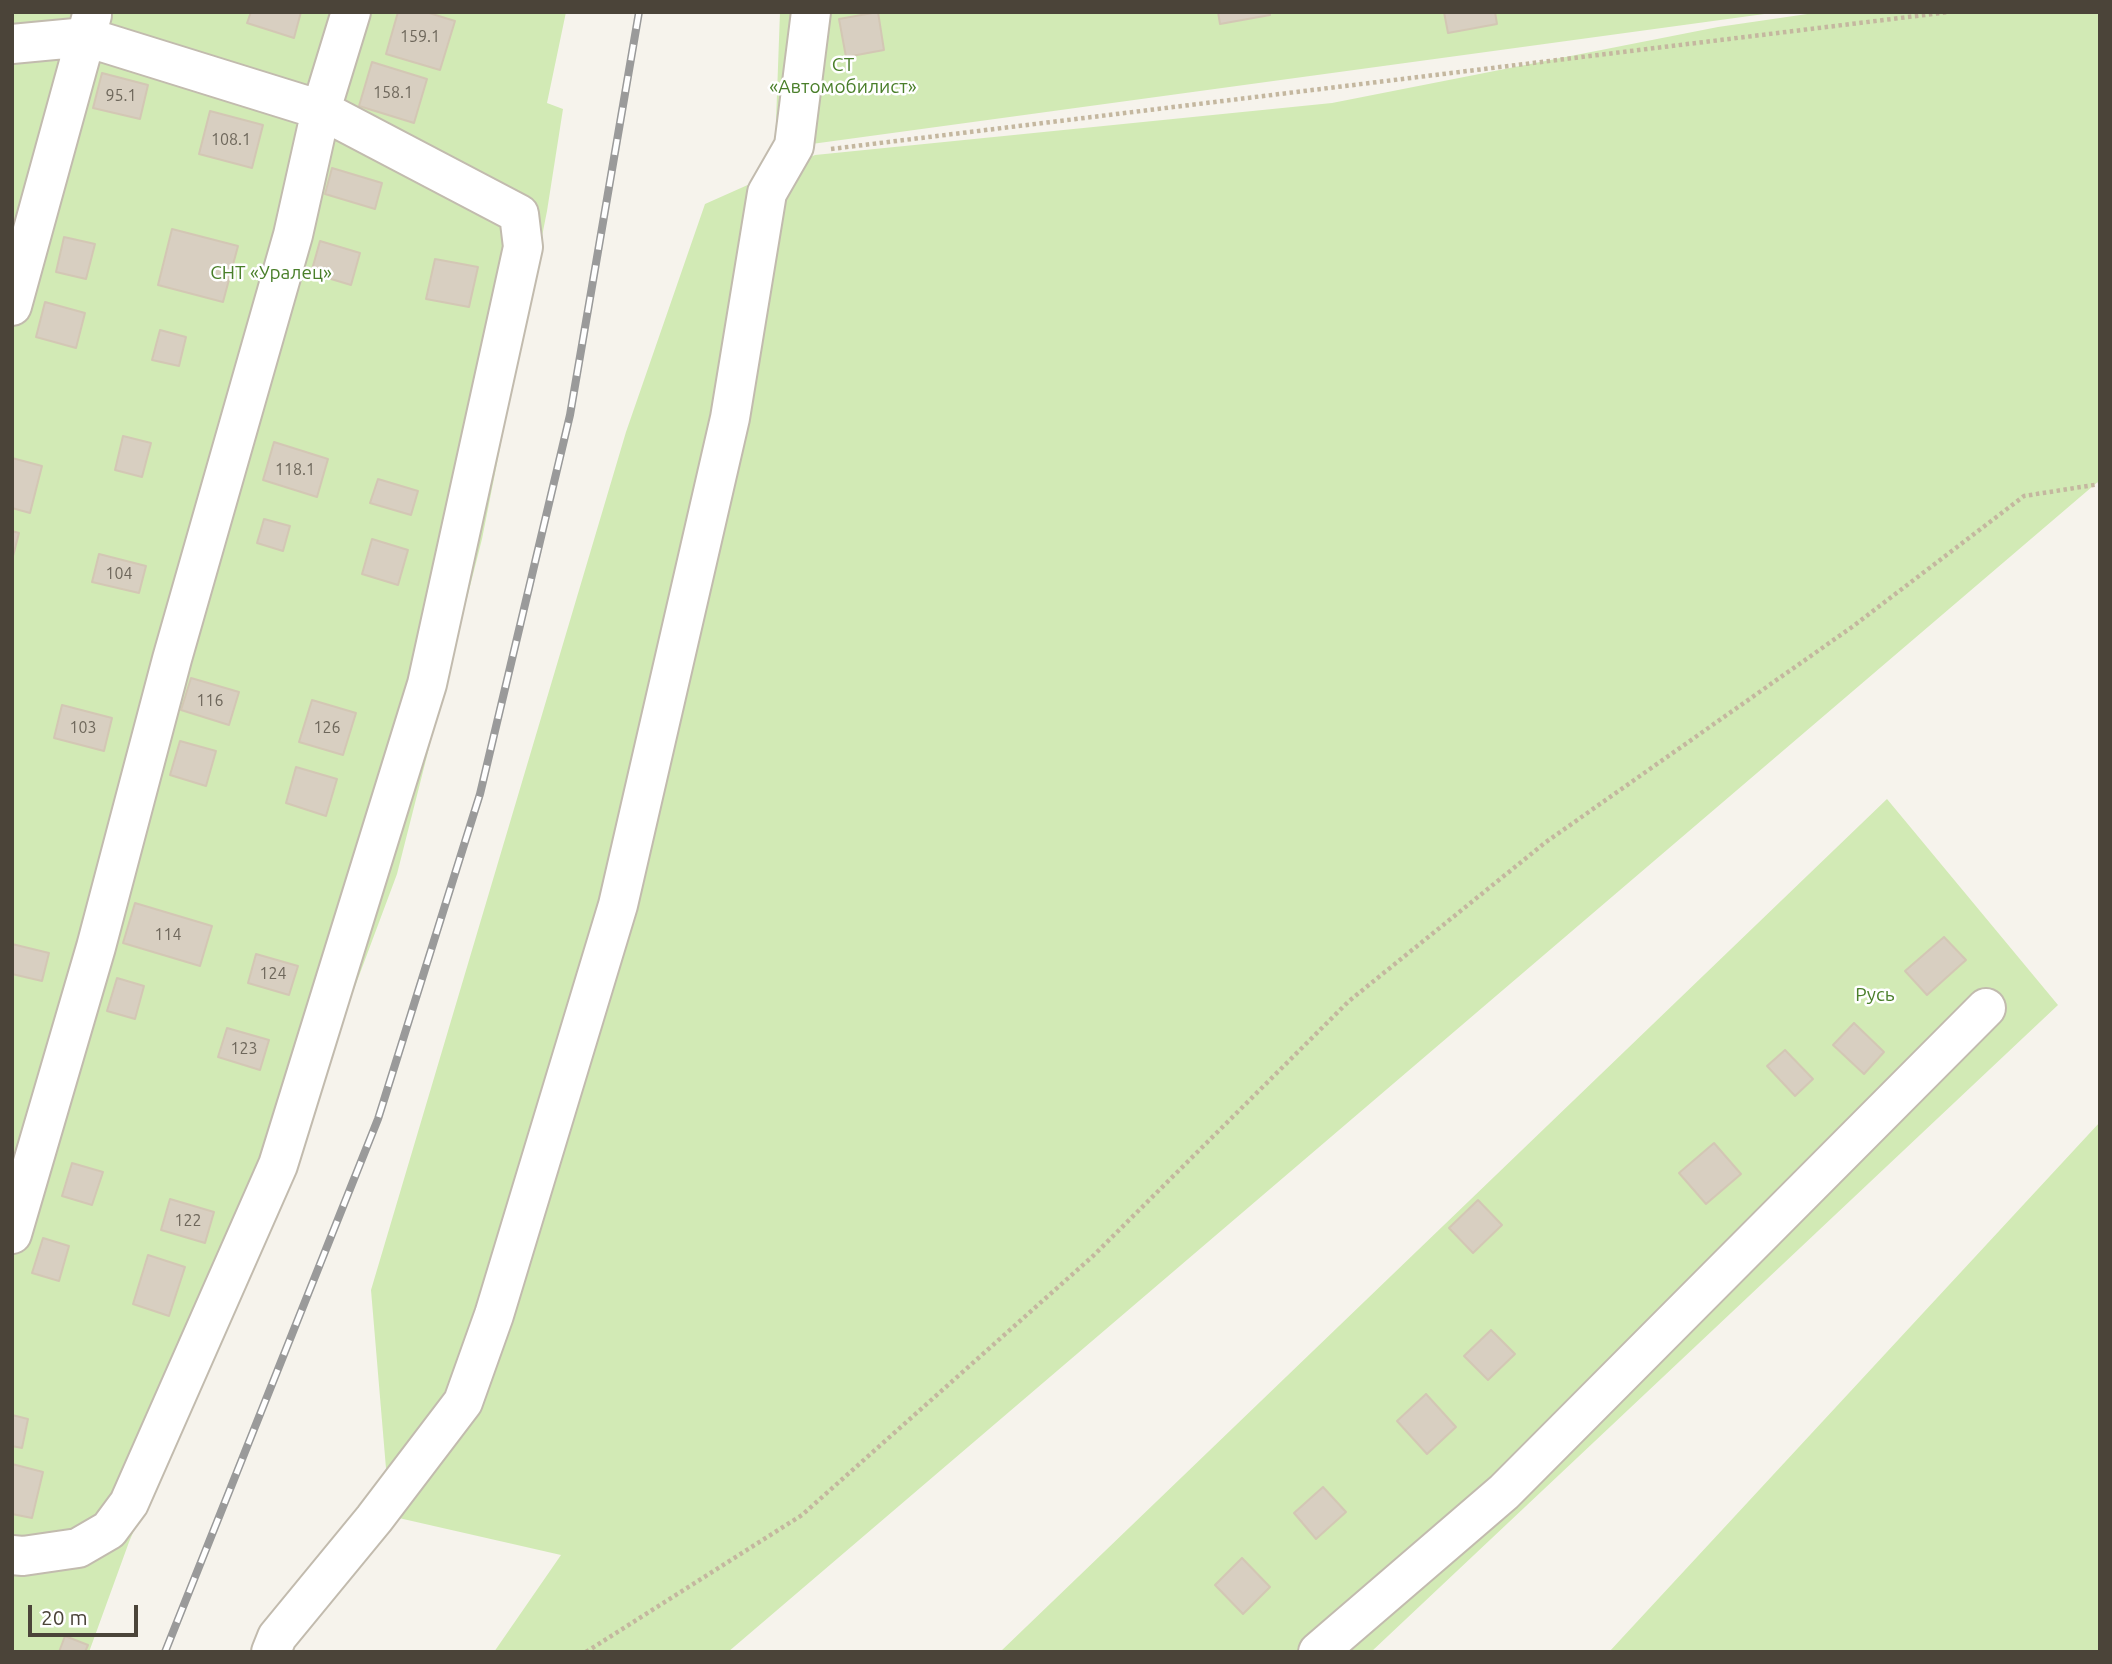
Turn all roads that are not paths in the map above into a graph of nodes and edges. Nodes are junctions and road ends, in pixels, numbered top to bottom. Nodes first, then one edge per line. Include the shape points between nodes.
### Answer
1 (351, 12) edge
2 (811, 12) edge
3 (89, 25) edge
4 (12, 44) edge
5 (321, 110) junction
6 (12, 306) edge
7 (1986, 1008) dead end
8 (12, 1234) edge
9 (12, 1555) edge
10 (271, 1652) edge
11 (1318, 1652) edge

1 - 5 street
2 - 10 street via 793,146 767,193 730,418 618,905 494,1315 463,1402 277,1637
3 - 4 street
3 - 5 street
3 - 6 street
5 - 8 street via 293,235
5 - 9 street via 519,214 523,247 427,684 278,1166 129,1503 109,1530 78,1548
7 - 11 street via 1504,1492

